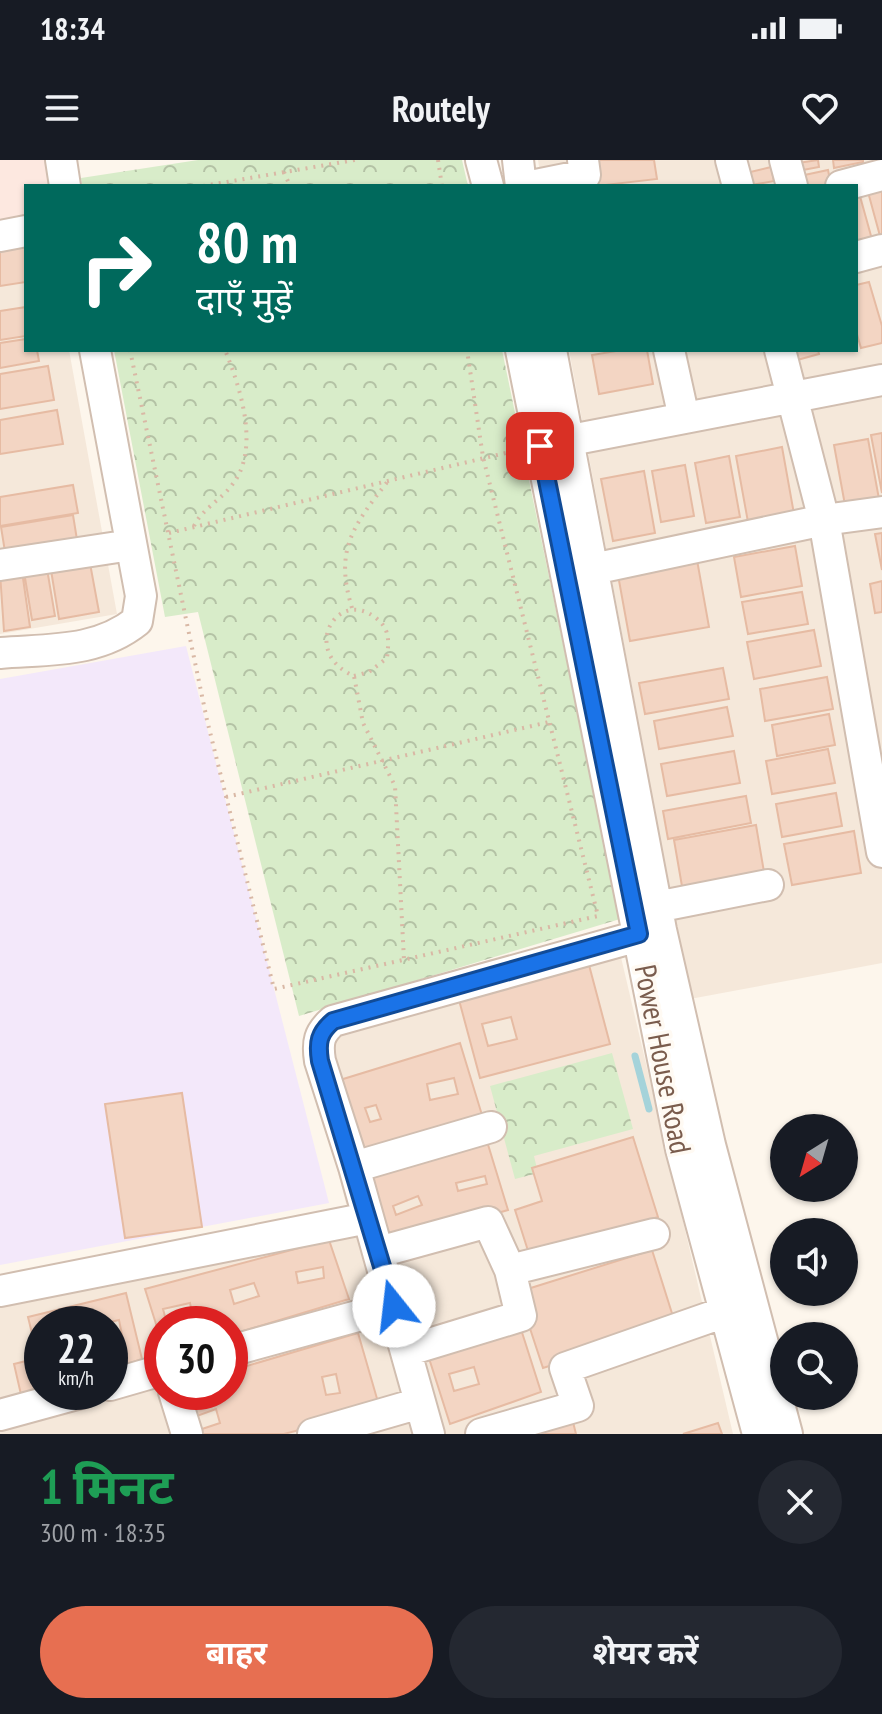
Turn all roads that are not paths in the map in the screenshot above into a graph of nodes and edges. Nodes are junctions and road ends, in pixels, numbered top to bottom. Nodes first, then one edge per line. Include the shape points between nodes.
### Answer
1 (62, 160) edge
2 (481, 160) edge
3 (518, 160) edge
4 (583, 160) edge
5 (731, 160) edge
6 (785, 160) edge
7 (882, 175) edge
8 (65, 184) edge
9 (487, 184) edge
10 (521, 184) edge
11 (541, 184) edge
12 (737, 184) edge
13 (791, 184) edge
14 (848, 184) edge
15 (24, 231) edge
16 (0, 236) edge
17 (882, 250) edge
18 (858, 256) edge
19 (95, 352) edge
20 (522, 352) edge
21 (551, 352) edge
22 (669, 352) edge
23 (781, 352) edge
24 (882, 380) edge
25 (792, 397) junction
26 (684, 418) junction
27 (554, 443) junction
28 (882, 512) edge
29 (824, 520) junction
30 (131, 545) junction
31 (0, 563) edge
32 (593, 569) junction
33 (0, 653) edge
34 (882, 852) edge
35 (768, 885) dead end
36 (648, 920) junction
37 (491, 1127) dead end
38 (354, 1167) junction
39 (368, 1218) junction
40 (654, 1234) dead end
41 (379, 1252) junction
42 (510, 1270) junction
43 (0, 1291) edge
44 (394, 1306) junction
45 (725, 1312) junction
46 (248, 1346) edge
47 (406, 1351) junction
48 (420, 1403) junction
49 (24, 1408) edge
50 (180, 1410) edge
51 (0, 1415) edge
52 (187, 1434) edge
53 (313, 1434) edge
54 (429, 1434) edge
55 (481, 1434) edge
56 (758, 1434) edge
57 (787, 1434) edge

1 - 8 street
2 - 9 street
3 - 10 street
4 - 11 street via 585,175
5 - 12 street
6 - 13 street
7 - 14 street
15 - 16 street
17 - 18 street
19 - 30 street
20 - 27 street, Power House Road
21 - 27 street, Power House Road
22 - 26 street
23 - 25 street
24 - 25 street
25 - 26 street
25 - 29 street
26 - 27 street
27 - 32 street, Power House Road
27 - 36 street, Power House Road
28 - 29 street
29 - 32 street
29 - 34 street
30 - 31 street
30 - 33 street via 141,596 137,621 117,637 91,646
32 - 36 street, Power House Road
35 - 36 street
36 - 38 street via 333,1021 321,1031 320,1061
36 - 45 street, Power House Road via 681,1149
36 - 57 street, Power House Road
37 - 38 street
38 - 39 street
39 - 41 street
39 - 43 street
40 - 42 street
41 - 42 street via 488,1222
41 - 44 street
42 - 47 street via 521,1316
44 - 46 street
44 - 47 street
45 - 55 street via 565,1368 578,1406
45 - 56 street, Power House Road
47 - 48 street
48 - 53 street
48 - 54 street
49 - 51 street
50 - 52 street

